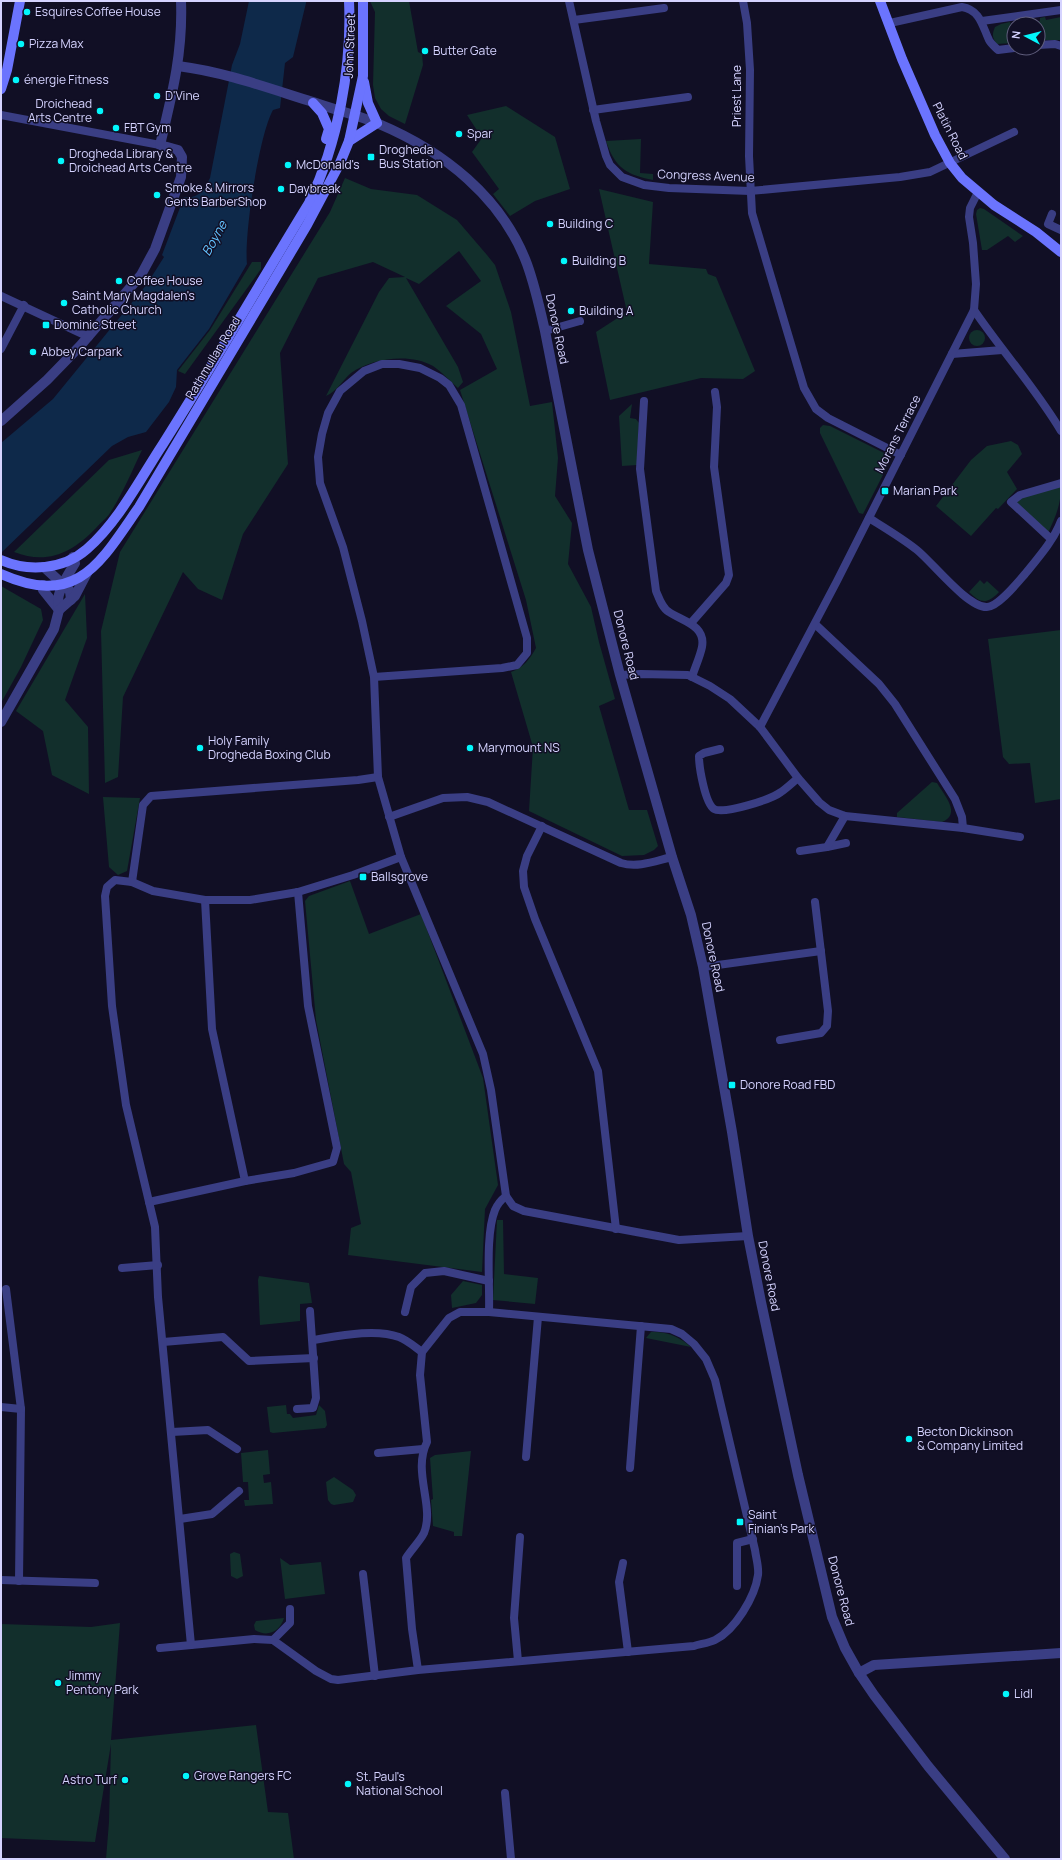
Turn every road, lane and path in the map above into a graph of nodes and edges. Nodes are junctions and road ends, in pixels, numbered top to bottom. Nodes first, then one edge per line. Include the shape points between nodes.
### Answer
1 (20, 1) edge
2 (181, 1) edge
3 (349, 1) edge
4 (363, 1) edge
5 (569, 1) edge
6 (743, 1) edge
7 (880, 1) edge
8 (664, 8) dead end
9 (1061, 10) edge
10 (574, 20) junction
11 (982, 22) junction
12 (890, 23) junction
13 (1046, 45) edge
14 (1061, 46) edge
15 (1006, 49) edge
16 (178, 66) junction
17 (363, 76) junction
18 (1, 89) edge
19 (688, 98) dead end
20 (313, 103) junction
21 (593, 110) junction
22 (339, 111) junction
23 (1, 115) edge
24 (355, 115) junction
25 (377, 124) junction
26 (1014, 132) dead end
27 (348, 141) junction
28 (160, 145) junction
29 (950, 163) junction
30 (321, 178) junction
31 (750, 191) junction
32 (978, 192) junction
33 (1052, 214) dead end
34 (1061, 230) edge
35 (1061, 252) edge
36 (1, 296) edge
37 (24, 305) junction
38 (974, 310) junction
39 (580, 321) dead end
40 (544, 331) junction
41 (89, 337) junction
42 (1, 349) edge
43 (1002, 350) junction
44 (952, 354) junction
45 (715, 392) dead end
46 (644, 400) dead end
47 (1, 421) edge
48 (1061, 431) edge
49 (901, 454) junction
50 (1061, 483) edge
51 (869, 518) junction
52 (1061, 521) edge
53 (1051, 539) junction
54 (73, 557) junction
55 (2, 560) edge
56 (44, 567) junction
57 (87, 573) junction
58 (1, 574) edge
59 (63, 584) junction
60 (43, 586) junction
61 (71, 600) junction
62 (59, 610) junction
63 (691, 623) junction
64 (815, 624) junction
65 (620, 675) junction
66 (374, 677) junction
67 (692, 677) junction
68 (1, 722) edge
69 (760, 727) junction
70 (720, 749) dead end
71 (378, 777) junction
72 (798, 778) junction
73 (845, 816) junction
74 (389, 817) junction
75 (542, 826) junction
76 (963, 828) junction
77 (1020, 837) dead end
78 (846, 843) dead end
79 (827, 847) junction
80 (800, 851) dead end
81 (401, 857) junction
82 (672, 857) junction
83 (132, 882) junction
84 (298, 892) junction
85 (205, 900) junction
86 (815, 902) dead end
87 (820, 951) junction
88 (703, 967) junction
89 (780, 1040) dead end
90 (245, 1181) junction
91 (506, 1196) junction
92 (148, 1202) junction
93 (616, 1229) junction
94 (748, 1236) junction
95 (158, 1265) junction
96 (122, 1268) dead end
97 (489, 1281) junction
98 (6, 1289) dead end
99 (310, 1311) dead end
100 (405, 1312) dead end
101 (489, 1312) junction
102 (538, 1317) junction
103 (641, 1326) junction
104 (313, 1340) junction
105 (164, 1342) junction
106 (422, 1352) junction
107 (314, 1358) junction
108 (1, 1407) edge
109 (21, 1409) junction
110 (297, 1409) dead end
111 (172, 1432) junction
112 (423, 1449) junction
113 (237, 1450) dead end
114 (378, 1453) dead end
115 (526, 1457) dead end
116 (630, 1468) dead end
117 (239, 1492) dead end
118 (180, 1519) junction
119 (520, 1537) dead end
120 (753, 1539) junction
121 (623, 1563) dead end
122 (363, 1574) dead end
123 (1, 1580) edge
124 (19, 1581) junction
125 (95, 1583) dead end
126 (737, 1586) dead end
127 (290, 1609) dead end
128 (273, 1640) junction
129 (191, 1645) junction
130 (160, 1648) dead end
131 (628, 1652) junction
132 (1061, 1653) edge
133 (518, 1661) junction
134 (418, 1670) junction
135 (859, 1673) junction
136 (375, 1676) junction
137 (505, 1793) dead end
138 (511, 1859) edge
139 (1005, 1859) edge

1 - 18 main road
2 - 16 street
3 - 22 main road, John Street via 345,86
4 - 17 main road, John Street
5 - 10 street, Congress Avenue
6 - 31 street, Priest Lane via 750,70
7 - 12 main road, Platin Road
8 - 10 street
9 - 11 street
10 - 21 street, Congress Avenue
11 - 12 street via 976,12 962,7
11 - 15 street via 990,41 998,50
12 - 29 main road, Platin Road via 934,135
13 - 14 street
16 - 20 street, Donore Road via 230,76
16 - 28 street
17 - 24 main road, John Street
17 - 25 main road via 368,103
19 - 21 street
20 - 22 street, Donore Road
20 - 30 main road via 322,113 329,129 319,165
21 - 31 street, Congress Avenue via 606,156 610,165 622,176 644,185 669,188
22 - 24 street, Donore Road
22 - 30 main road, Rathmullan Road
23 - 28 street
24 - 25 street, Donore Road
24 - 27 main road, Rathmullan Road
25 - 27 main road
25 - 40 street, Donore Road via 436,153 470,180 499,214 526,262
26 - 29 street, Congress Avenue
27 - 57 main road, Rathmullan Road via 340,163 311,218 139,507 112,547 96,567
28 - 41 street via 178,150 182,157 181,177 166,221 141,275
29 - 31 street, Congress Avenue via 930,172 900,177
29 - 32 main road, Platin Road
30 - 54 main road, Rathmullan Road via 309,203 194,395 127,500 86,550
31 - 49 street, Priest Lane via 752,213 809,400 828,418
32 - 35 main road, Platin Road
32 - 38 street, Morans Terrace via 970,208 969,217 976,284
33 - 34 street via 1048,224
36 - 37 street
37 - 41 street
37 - 42 street
38 - 43 street
38 - 44 street, Morans Terrace
39 - 40 street
40 - 65 street, Donore Road via 588,550
41 - 47 street
43 - 44 street
43 - 48 street
44 - 49 street, Morans Terrace
45 - 63 street via 717,406 714,467 729,575 726,583
46 - 63 street via 640,469 656,591 661,604 668,612
49 - 51 street, Morans Terrace
50 - 53 street via 1020,495 1011,502
51 - 53 street via 917,550 968,599 978,606 988,608 997,603 1022,578
51 - 64 street, Morans Terrace
52 - 53 street
54 - 56 main road, Rathmullan Road
54 - 59 street via 75,563
55 - 56 main road, Rathmullan Road via 24,568
56 - 59 street
57 - 59 main road
57 - 61 street, Rathmullan Road
58 - 60 main road via 27,584
59 - 60 main road
59 - 61 street via 70,592
59 - 62 street via 57,603
60 - 62 street via 43,590
61 - 62 street, Rathmullan Road
62 - 68 street via 54,629
63 - 67 street via 695,625 702,640
64 - 69 street, Morans Terrace
64 - 76 street via 879,684 895,704 955,799
65 - 67 street
65 - 82 street, Donore Road
66 - 66 street via 343,547 320,483 318,457 328,413 340,391 364,371 382,364 399,364 420,368 440,378 449,385 461,404 528,638 526,653 517,665
66 - 71 street
67 - 69 street via 730,699
69 - 72 street
70 - 72 street via 699,756 709,804 715,810 724,811 770,798 781,793
71 - 74 street
71 - 83 street via 151,796 143,805
72 - 73 street via 824,806
73 - 76 street
73 - 79 street
74 - 75 street via 443,798 467,797 488,802
74 - 81 street
75 - 82 street via 621,863 639,865
75 - 93 street via 527,856 523,871 524,887 598,1071
76 - 77 street
78 - 79 street
79 - 80 street
81 - 84 street
81 - 91 street via 483,1054 492,1090
82 - 88 street, Donore Road via 691,915
83 - 85 street via 153,890
83 - 92 street via 115,880 107,887 105,896 113,1014 126,1105
84 - 85 street via 250,900
84 - 90 street via 308,1006 337,1148 333,1162 294,1173
85 - 90 street via 212,1029
86 - 87 street
87 - 88 street
87 - 89 street via 828,1012 827,1026 821,1033
88 - 94 street, Donore Road
90 - 92 street
91 - 93 street via 514,1206 524,1211
91 - 97 street via 495,1210 492,1220
92 - 95 street via 155,1227
93 - 94 street via 679,1240
94 - 135 street, Donore Road via 796,1467 832,1617
95 - 96 street
95 - 105 street via 158,1297
97 - 100 street via 444,1271 425,1274 411,1287
97 - 101 street
98 - 109 street
99 - 104 street
101 - 102 street
101 - 106 street via 460,1312 449,1318
102 - 103 street
102 - 115 street
103 - 116 street
103 - 120 street via 682,1334 706,1359 715,1380
104 - 106 street via 387,1334 400,1338
104 - 107 street
105 - 107 street via 223,1337 248,1361
105 - 111 street
106 - 112 street via 420,1375 427,1442
107 - 110 street via 316,1398 313,1408
108 - 109 street
109 - 124 street
111 - 113 street via 208,1430
111 - 118 street
112 - 114 street
112 - 134 street via 421,1462 427,1519 424,1534 406,1558
117 - 118 street via 212,1514
118 - 129 street
119 - 133 street via 514,1618
120 - 126 street via 737,1543
120 - 131 street via 758,1575 750,1598 730,1629 714,1640 694,1646
121 - 131 street via 619,1582
122 - 136 street
123 - 124 street
124 - 125 street
127 - 128 street via 290,1623
128 - 129 street via 254,1639
128 - 136 street via 331,1679
129 - 130 street
131 - 133 street
132 - 135 street via 874,1665
133 - 134 street
134 - 136 street
135 - 139 street, Donore Road via 928,1766
137 - 138 street

